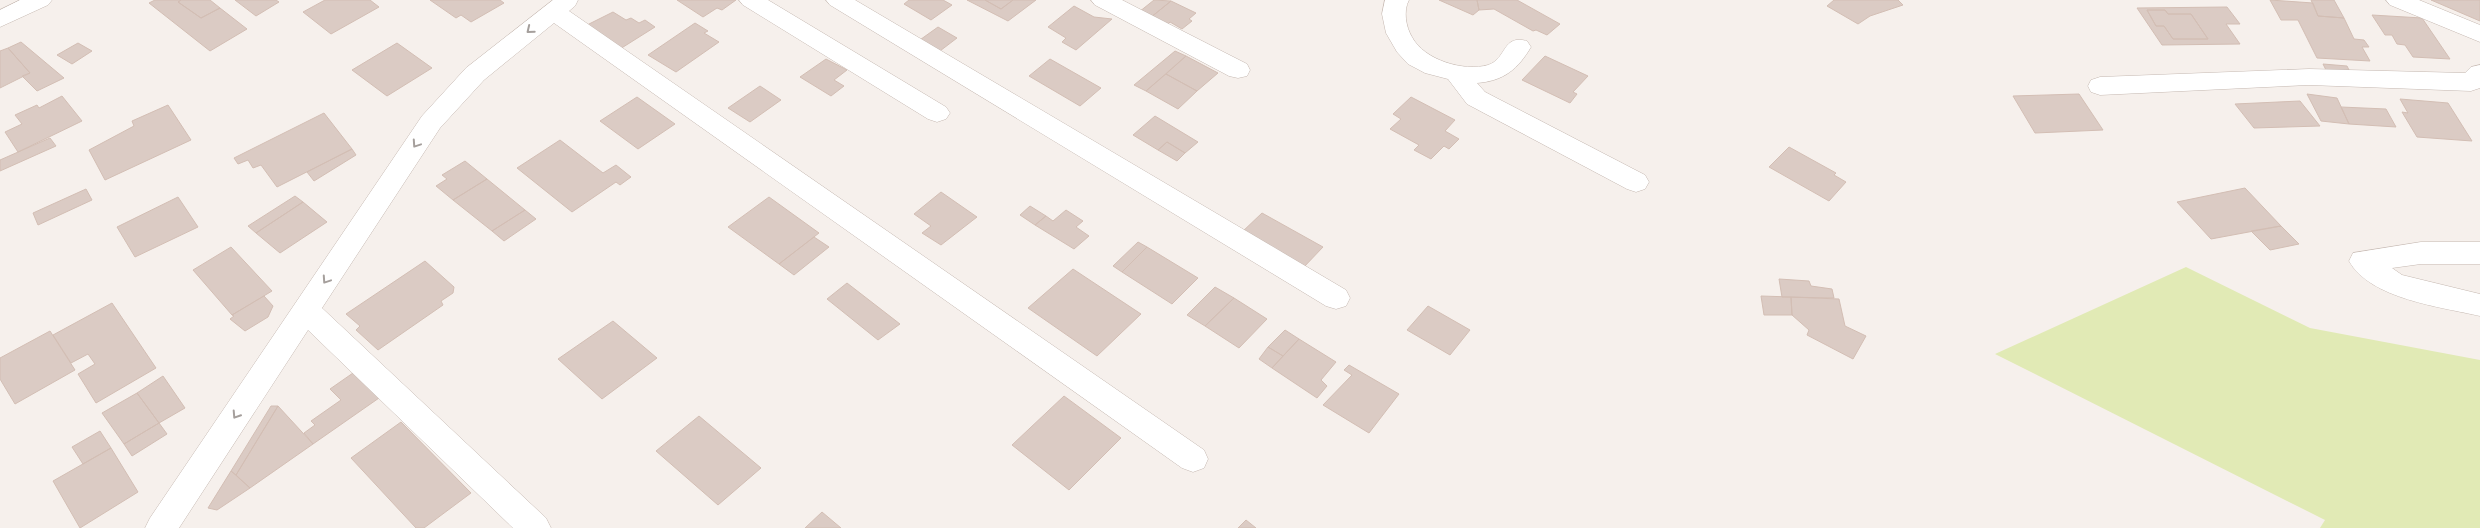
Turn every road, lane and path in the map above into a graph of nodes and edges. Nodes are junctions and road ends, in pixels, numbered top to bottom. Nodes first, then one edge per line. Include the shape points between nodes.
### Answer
1 (40, 0) edge
2 (751, 0) edge
3 (838, 0) edge
4 (1103, 0) edge
5 (1397, 0) edge
6 (2398, 0) edge
7 (561, 6) edge
8 (0, 19) edge
9 (2480, 34) edge
10 (1519, 47) dead end
11 (1238, 70) dead end
12 (1456, 73) junction
13 (2480, 73) edge
14 (2100, 86) dead end
15 (937, 113) dead end
16 (1636, 182) dead end
17 (2480, 253) edge
18 (1336, 298) dead end
19 (2480, 305) edge
20 (306, 310) junction
21 (1193, 459) dead end
22 (161, 528) edge
23 (534, 528) edge

1 - 8 street
2 - 15 street
3 - 18 street
4 - 11 street
5 - 12 street via 1395,19 1398,34 1407,48 1418,59
6 - 9 street
7 -> 20 street via 475,74 431,122
7 - 21 street
10 - 12 street via 1499,69 1482,74
12 - 16 street via 1476,98
13 - 14 street via 2471,82 2309,77
17 - 19 street via 2421,253 2363,261 2394,284
20 -> 22 street
20 - 23 street

